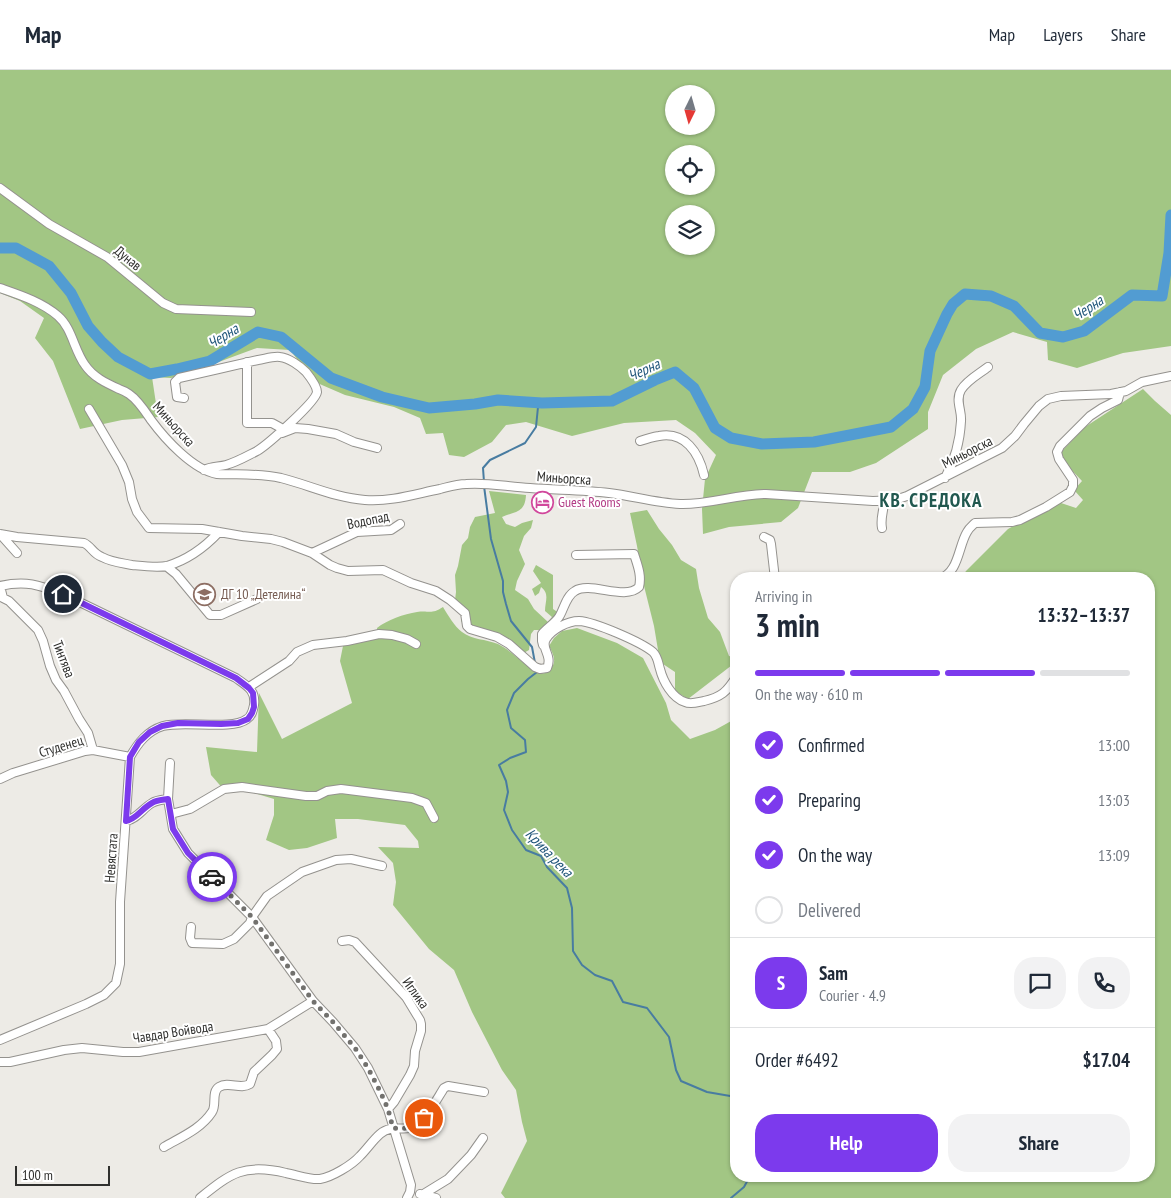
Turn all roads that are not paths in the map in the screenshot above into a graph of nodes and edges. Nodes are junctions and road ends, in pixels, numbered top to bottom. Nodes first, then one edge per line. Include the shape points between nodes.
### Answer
1 (0, 188) edge
2 (0, 288) edge
3 (251, 312) dead end
4 (247, 362) junction
5 (988, 367) dead end
6 (1171, 376) edge
7 (1120, 392) junction
8 (184, 398) dead end
9 (89, 409) dead end
10 (283, 429) junction
11 (276, 436) junction
12 (640, 441) dead end
13 (377, 448) dead end
14 (204, 470) junction
15 (704, 475) dead end
16 (945, 478) junction
17 (884, 501) junction
18 (400, 524) dead end
19 (882, 528) dead end
20 (220, 532) junction
21 (0, 534) edge
22 (764, 537) dead end
23 (17, 553) dead end
24 (312, 553) junction
25 (576, 555) dead end
26 (166, 566) junction
27 (774, 572) edge
28 (950, 572) edge
29 (0, 586) edge
30 (257, 598) dead end
31 (416, 644) dead end
32 (545, 646) junction
33 (249, 688) junction
34 (730, 688) edge
35 (93, 750) junction
36 (130, 757) junction
37 (170, 763) dead end
38 (0, 779) edge
39 (168, 799) junction
40 (170, 814) junction
41 (434, 818) dead end
42 (126, 821) junction
43 (382, 866) dead end
44 (252, 917) junction
45 (191, 927) dead end
46 (342, 941) dead end
47 (313, 1001) junction
48 (268, 1029) junction
49 (0, 1040) edge
50 (0, 1062) edge
51 (484, 1092) dead end
52 (388, 1109) junction
53 (393, 1128) junction
54 (483, 1138) dead end
55 (164, 1147) dead end
56 (409, 1195) edge
57 (422, 1195) junction
58 (200, 1198) edge
59 (436, 1198) edge

1 - 3 street, Дунав via 48,224 107,257 163,303 176,309
2 - 14 street, Миньорска via 46,307 64,321 85,366 98,378 130,394 170,442
4 - 8 street via 179,378 175,382 177,397
4 - 10 street via 247,423 272,424
4 - 10 street via 280,357 302,368 311,378 316,395
5 - 16 street via 968,382 958,396 959,437 954,462
6 - 7 street, Миньорска via 1142,382
7 - 16 street, Миньорска via 1048,399 1002,448
7 - 28 street via 1118,400 1090,416 1057,452 1073,480 1070,492 1020,520 975,523 967,532
9 - 20 street via 122,465 137,512 149,528
10 - 11 street
11 - 13 street via 295,428 308,428
11 - 14 street via 234,462
12 - 15 street via 660,436 684,440 696,454
14 - 17 street, Миньорска via 217,474 263,474 356,500 397,498 456,485 487,484 609,493 681,504 753,494
16 - 17 street, Миньорска via 907,496
17 - 19 street
18 - 24 street, Водопад via 391,530 357,532
20 - 24 street via 284,542
20 - 26 street via 201,549
21 - 23 street
21 - 26 street via 84,543 110,561
22 - 27 street via 770,540
24 - 32 street via 337,568 348,571 383,570 436,591 465,613 470,629 498,637 540,669 547,668 549,664
25 - 32 street via 634,554 638,562 639,587 622,592 583,588 574,591 555,622 542,634
26 - 30 street via 210,615 221,615
29 - 33 street via 27,583 63,594 236,678
29 - 35 street, Тинтява via 3,598 10,601 42,635 56,680 88,733
31 - 33 street via 379,634 313,645 297,652
32 - 34 street via 546,638 554,631 579,621 614,631 655,654 667,685 686,703 714,699
33 - 36 street via 254,699 248,719 238,723 162,726 139,742
35 - 36 street, Студенец
35 - 38 street, Студенец
36 - 42 street, Невястата
37 - 39 street
39 - 40 street
39 - 42 street via 151,803 136,817
40 - 41 street via 190,809 224,789 242,786 306,796 341,790 412,798 426,803
40 - 44 street via 173,829 188,853
42 - 49 street, Невястата via 120,902 120,964 116,983 104,994
43 - 44 street via 352,859 336,860 302,872 267,896
44 - 45 street via 234,939 223,944 192,943
44 - 47 street
46 - 52 street, Иглика via 355,942 406,997 420,1020 414,1066
47 - 48 street, Чавдар Войвода
47 - 52 street via 355,1048
48 - 50 street, Чавдар Войвода via 139,1052 82,1048
48 - 55 street via 277,1049 254,1072 250,1084 245,1087 220,1086 215,1092 213,1111 198,1127
51 - 53 street via 448,1086 417,1125
52 - 53 street
53 - 56 street via 411,1185
53 - 58 street via 380,1134 359,1158 332,1175 312,1179 272,1169 244,1170 218,1183
54 - 57 street via 448,1179
56 - 57 street
57 - 59 street

